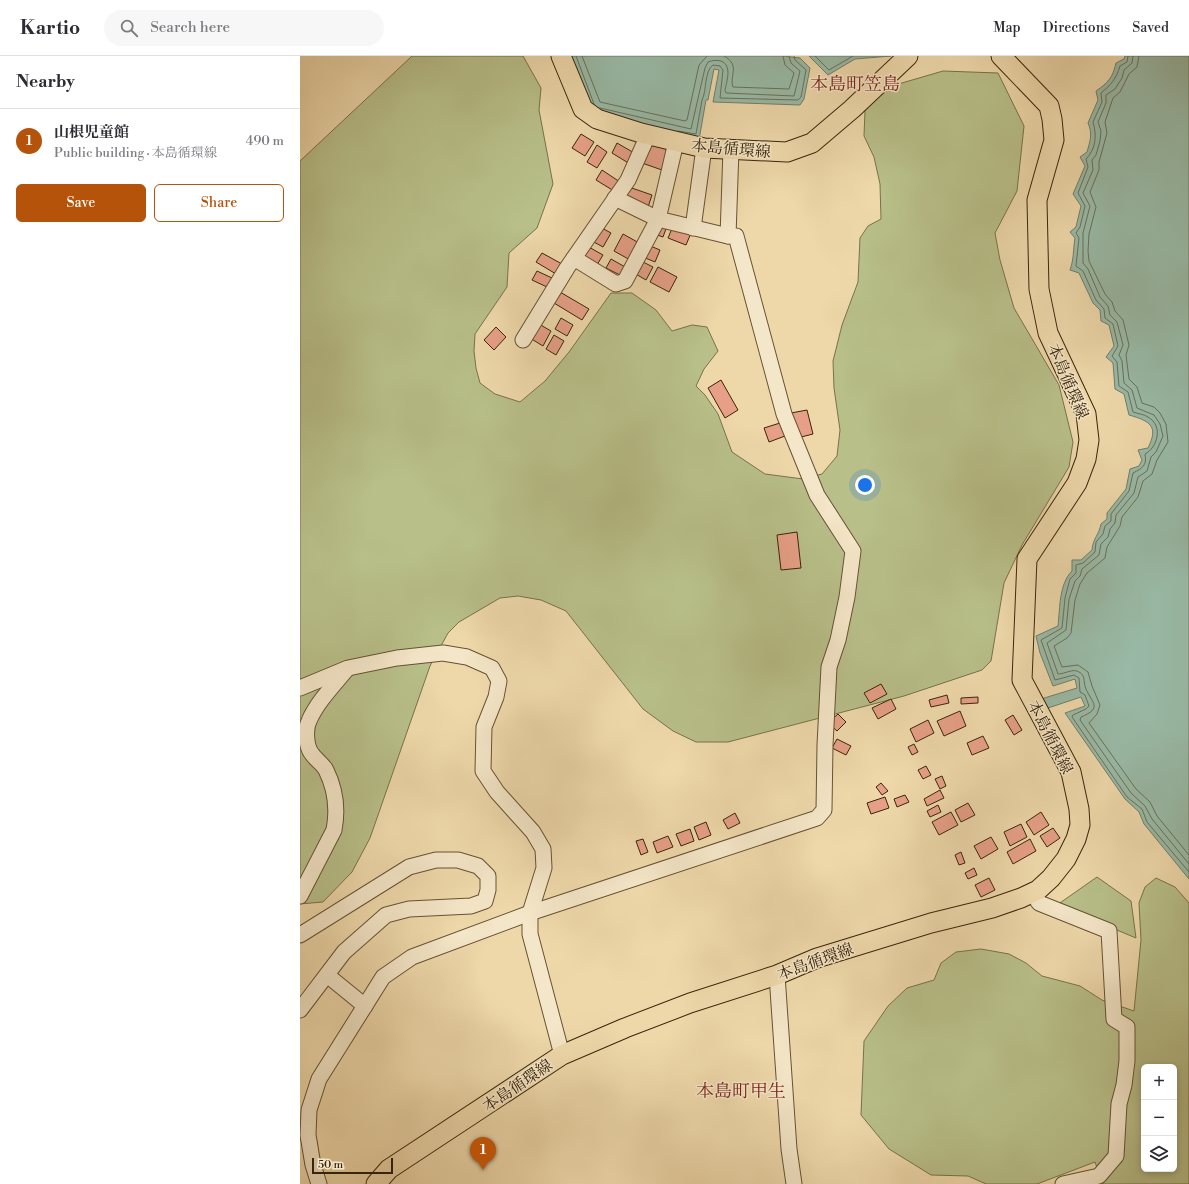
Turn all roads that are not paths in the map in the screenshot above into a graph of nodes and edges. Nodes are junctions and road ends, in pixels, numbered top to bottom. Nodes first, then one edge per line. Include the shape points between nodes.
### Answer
1 (561, 56) edge
2 (908, 56) edge
3 (1001, 56) edge
4 (648, 134) junction
5 (676, 142) junction
6 (704, 148) junction
7 (732, 149) junction
8 (615, 198) junction
9 (658, 219) junction
10 (693, 228) junction
11 (728, 236) junction
12 (574, 258) junction
13 (523, 340) dead end
14 (348, 668) junction
15 (300, 688) edge
16 (1032, 893) junction
17 (300, 896) edge
18 (530, 913) junction
19 (300, 935) edge
20 (326, 974) junction
21 (777, 975) junction
22 (365, 1006) junction
23 (300, 1010) edge
24 (562, 1055) junction
25 (304, 1136) edge
26 (318, 1184) edge
27 (376, 1184) edge
28 (794, 1184) edge
29 (1063, 1184) edge

1 - 4 main road, 本島循環線 via 583,109 597,119
2 - 7 main road, 本島循環線 via 852,110 812,143 787,152
3 - 16 main road, 本島循環線 via 1049,106 1052,119 1054,140 1037,200 1040,289 1048,333 1086,414 1089,440 1086,459 1077,483 1027,559 1022,680 1071,772 1080,825 1066,859 1051,878
4 - 5 main road, 本島循環線
4 - 8 street via 628,180
5 - 6 main road, 本島循環線
5 - 9 street
6 - 7 main road, 本島循環線
6 - 10 street
7 - 11 street
8 - 9 street
8 - 12 street
9 - 10 street
9 - 12 street via 625,281 616,284
10 - 11 street
11 - 18 street via 736,236 784,414 817,495 853,552 847,597 829,667 824,810 817,818
12 - 13 street
14 - 15 street
14 - 17 street via 308,722 310,752 326,770 337,802 334,830
14 - 18 street via 397,658 443,653 467,657 492,668 499,681 496,697 484,727 483,771 496,792 533,832 543,849 544,868
16 - 21 main road, 本島循環線 via 992,908 931,922 817,958
16 - 29 street via 1039,903 1109,931 1114,1019 1127,1027 1127,1061 1119,1104 1116,1156 1099,1176
18 - 22 street via 412,957 383,976
18 - 24 street via 534,957
19 - 20 street via 409,867 436,860 458,860 478,866 488,876 485,901 471,906 409,909 386,915 344,952
20 - 22 street
20 - 23 street
21 - 24 main road, 本島循環線 via 690,1003
21 - 28 street via 789,1149
22 - 25 street via 319,1079
24 - 27 main road, 本島循環線 via 389,1169
25 - 26 street

